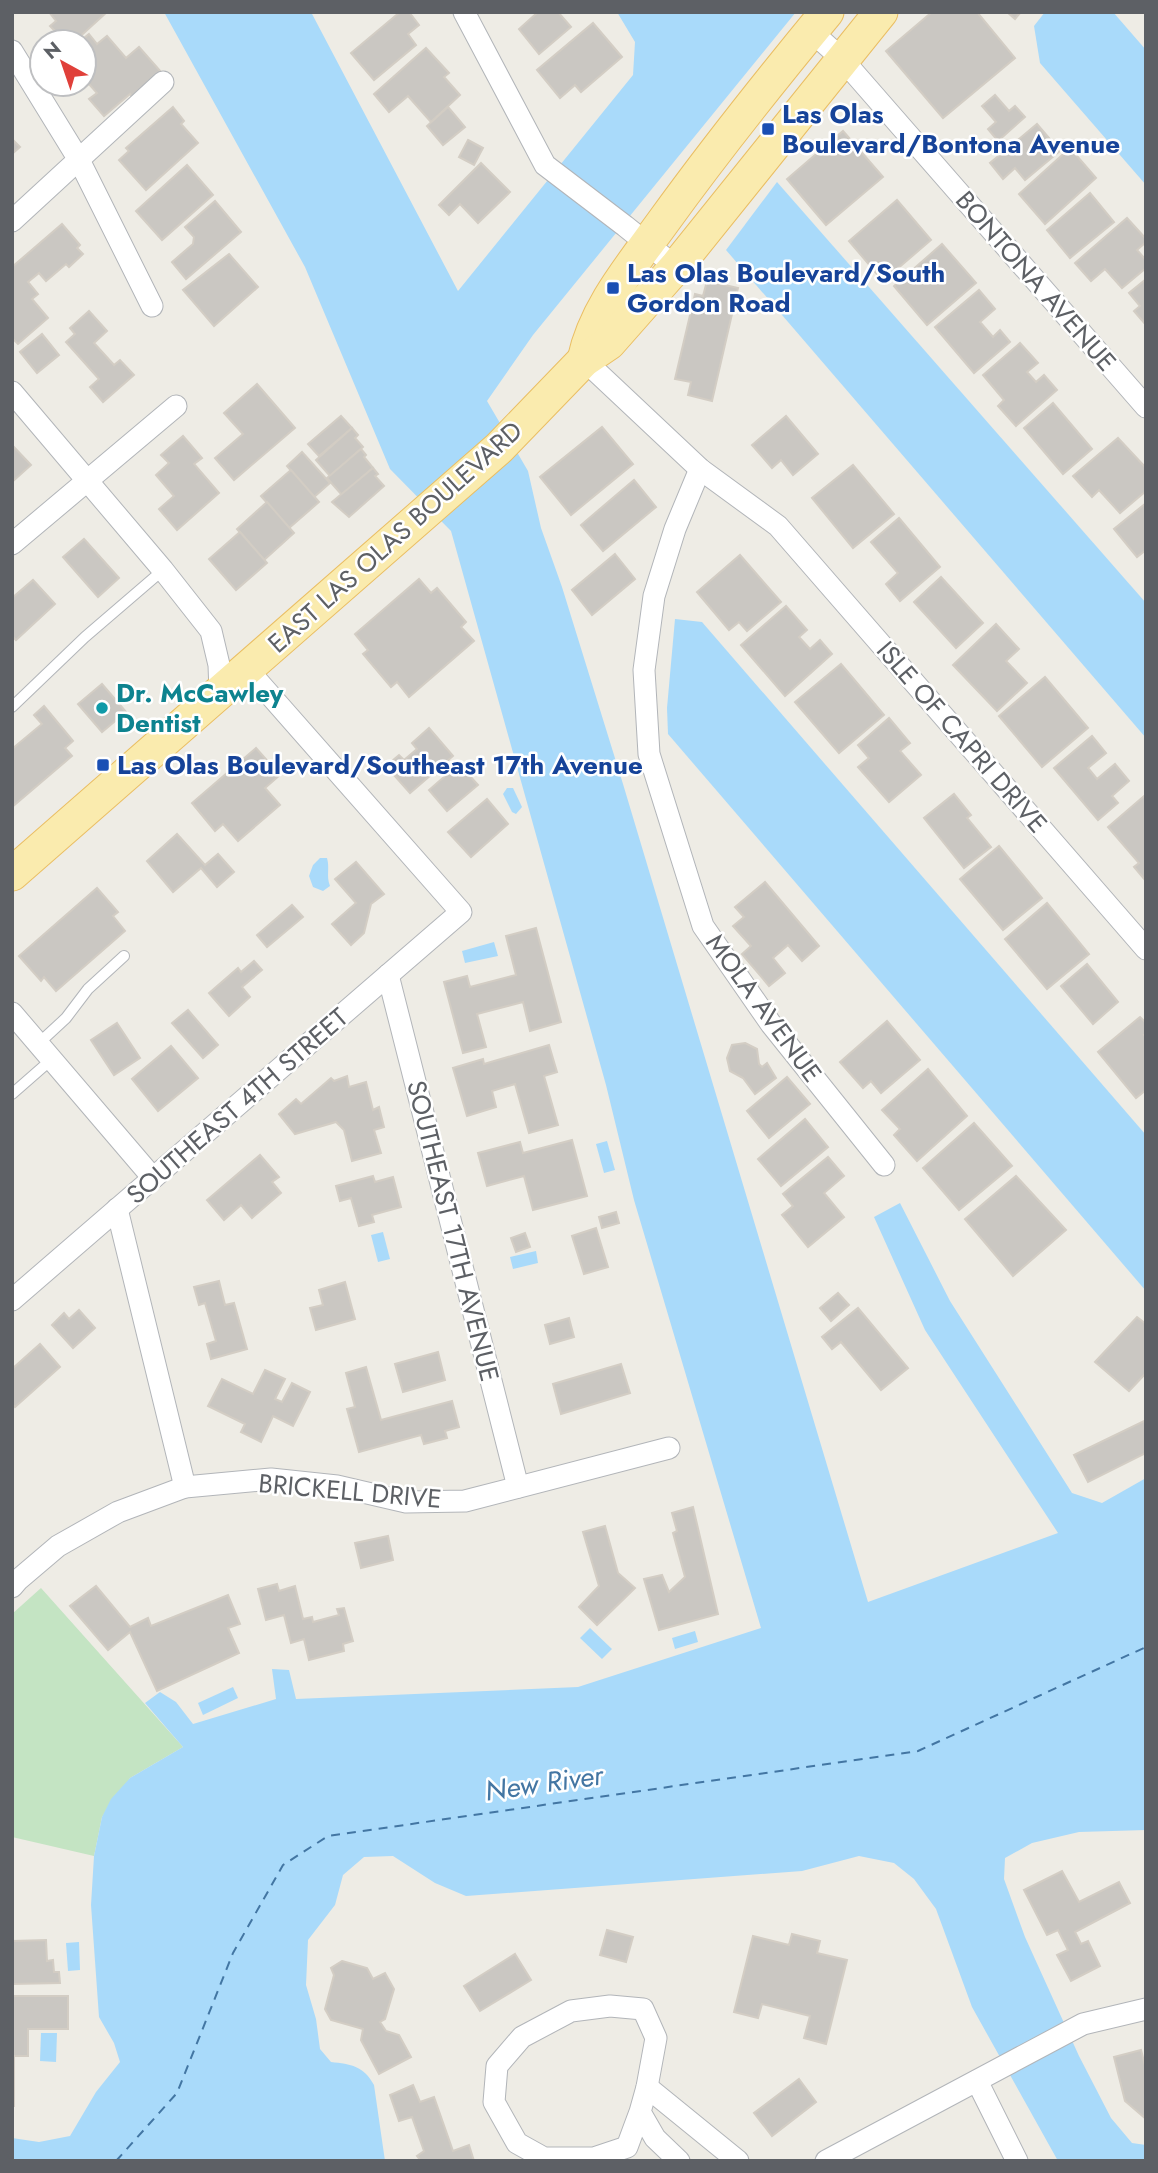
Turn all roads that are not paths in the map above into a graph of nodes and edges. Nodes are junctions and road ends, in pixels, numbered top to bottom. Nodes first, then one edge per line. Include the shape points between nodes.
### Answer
1 (464, 12) edge
2 (881, 12) edge
3 (819, 22) edge
4 (12, 51) edge
5 (843, 60) junction
6 (163, 82) dead end
7 (79, 160) junction
8 (12, 221) edge
9 (636, 235) junction
10 (676, 267) junction
11 (152, 306) dead end
12 (584, 360) junction
13 (12, 392) edge
14 (176, 406) dead end
15 (1146, 407) edge
16 (700, 469) junction
17 (86, 481) junction
18 (12, 544) edge
19 (163, 570) junction
20 (247, 669) junction
21 (220, 692) junction
22 (12, 707) edge
23 (12, 874) edge
24 (1146, 949) edge
25 (124, 956) dead end
26 (388, 975) junction
27 (12, 1013) edge
28 (45, 1051) junction
29 (12, 1094) edge
30 (884, 1165) dead end
31 (153, 1178) junction
32 (117, 1209) junction
33 (12, 1300) edge
34 (668, 1448) dead end
35 (185, 1488) junction
36 (519, 1488) junction
37 (12, 1587) edge
38 (1146, 2009) edge
39 (977, 2081) junction
40 (647, 2087) junction
41 (640, 2112) junction
42 (679, 2161) edge
43 (738, 2161) edge
44 (826, 2161) edge
45 (1017, 2161) edge

1 - 9 street via 545,164
2 - 5 main road, EAST LAS OLAS BOULEVARD
3 - 5 street, BONTONA AVENUE
3 - 9 main road, EAST LAS OLAS BOULEVARD via 711,156
4 - 7 street
5 - 10 main road, EAST LAS OLAS BOULEVARD
5 - 15 street, BONTONA AVENUE
6 - 7 street
7 - 8 street
7 - 11 street
9 - 10 street
9 - 12 main road, EAST LAS OLAS BOULEVARD via 593,327
10 - 12 main road, EAST LAS OLAS BOULEVARD via 609,343
12 - 16 street, ISLE OF CAPRI DRIVE
12 - 20 main road, EAST LAS OLAS BOULEVARD via 499,448
13 - 17 street
14 - 17 street
16 - 24 street, ISLE OF CAPRI DRIVE via 778,526
16 - 30 street, MOLA AVENUE via 654,596 643,670 649,754 703,926 771,1024
17 - 18 street
17 - 19 street
19 - 21 street via 211,631
19 - 22 lane
20 - 21 main road, EAST LAS OLAS BOULEVARD
20 - 26 street, SOUTHEAST 4TH STREET via 461,912
21 - 23 main road, EAST LAS OLAS BOULEVARD
25 - 28 lane via 88,989
26 - 31 street, SOUTHEAST 4TH STREET
26 - 36 street, SOUTHEAST 17TH AVENUE
27 - 28 street
28 - 29 lane
28 - 31 street
31 - 32 street, SOUTHEAST 4TH STREET
32 - 33 street, SOUTHEAST 4TH STREET
32 - 35 street
34 - 36 street, BRICKELL DRIVE
35 - 36 street, BRICKELL DRIVE via 271,1479 338,1486 406,1502 465,1501
35 - 37 street, BRICKELL DRIVE via 118,1512 67,1541
38 - 39 street via 1083,2024
39 - 44 street
39 - 45 street
40 - 41 street
40 - 41 street via 656,2038 643,2009 610,2006 571,2011 522,2037 497,2066 494,2102 517,2143 544,2158 594,2158 626,2147
40 - 43 street
41 - 42 street via 655,2138

